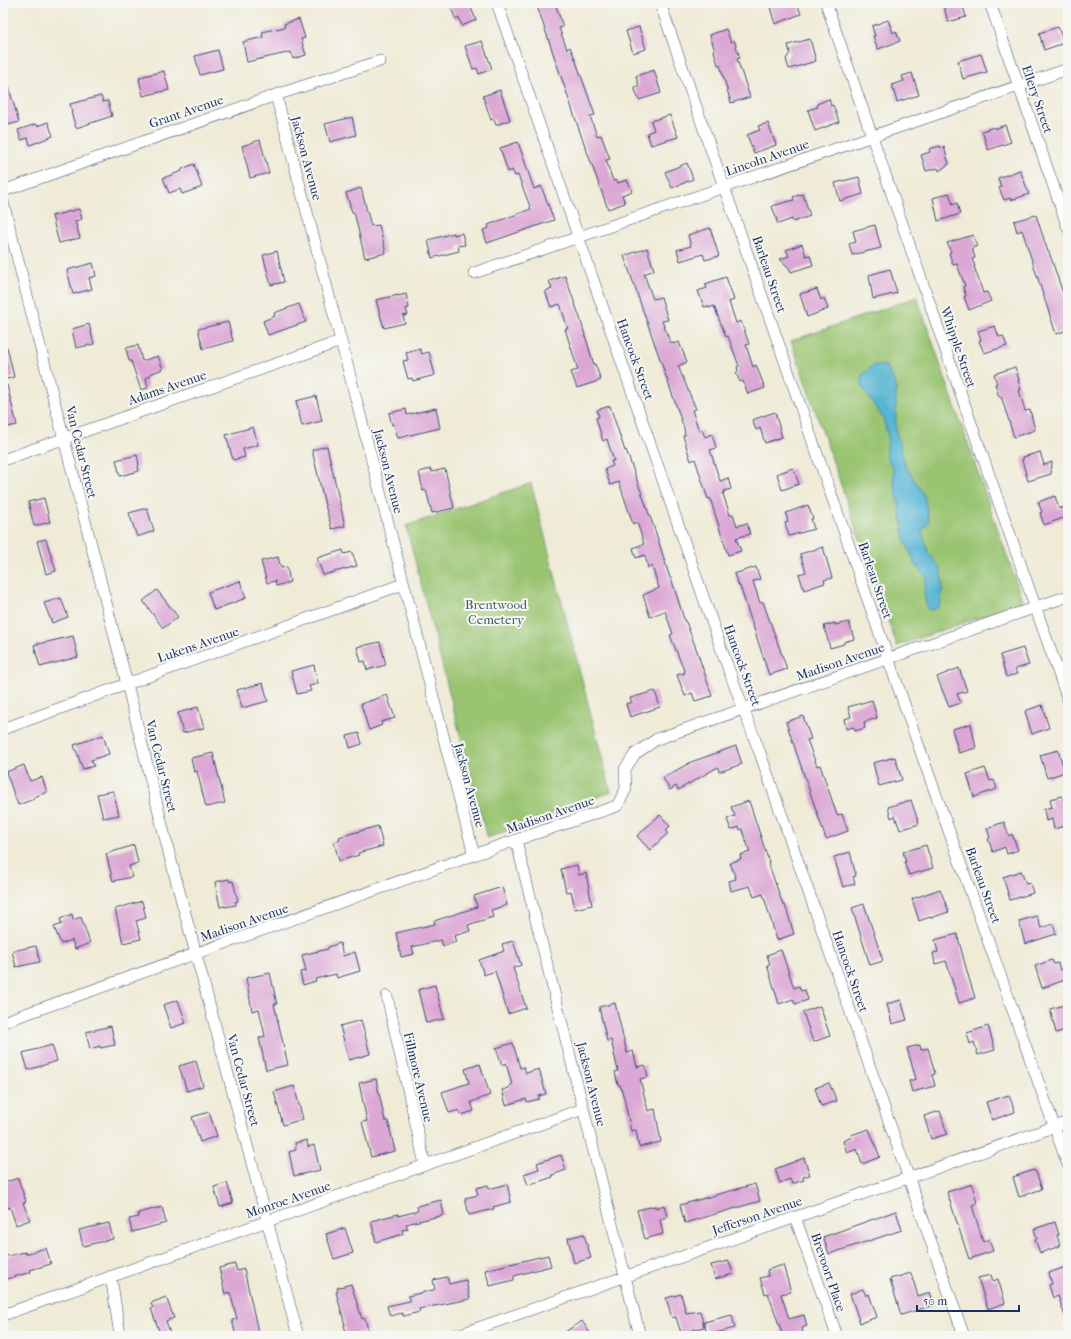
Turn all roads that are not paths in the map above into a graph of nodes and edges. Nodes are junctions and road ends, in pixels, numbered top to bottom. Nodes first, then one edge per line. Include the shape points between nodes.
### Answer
1 (497, 3) edge
2 (660, 3) edge
3 (826, 3) edge
4 (990, 3) edge
5 (380, 61) dead end
6 (1068, 69) edge
7 (1018, 86) junction
8 (276, 95) junction
9 (871, 136) junction
10 (724, 186) junction
11 (3, 191) edge
12 (3, 202) edge
13 (1068, 228) edge
14 (578, 238) junction
15 (474, 273) dead end
16 (341, 341) junction
17 (64, 438) junction
18 (3, 460) edge
19 (403, 584) junction
20 (1068, 596) edge
21 (1035, 608) junction
22 (889, 658) junction
23 (127, 684) junction
24 (1068, 700) edge
25 (743, 708) junction
26 (3, 729) edge
27 (516, 840) junction
28 (474, 855) junction
29 (196, 954) junction
30 (387, 996) dead end
31 (3, 1022) edge
32 (583, 1109) junction
33 (1068, 1122) edge
34 (1055, 1126) junction
35 (425, 1165) junction
36 (1068, 1165) edge
37 (908, 1177) junction
38 (795, 1217) junction
39 (267, 1221) junction
40 (111, 1276) junction
41 (625, 1276) junction
42 (3, 1315) edge
43 (120, 1336) edge
44 (298, 1336) edge
45 (455, 1336) edge
46 (640, 1336) edge
47 (837, 1336) edge
48 (964, 1336) edge

1 - 14 street, Hancock Street
2 - 10 street, Barleau Street
3 - 9 street, Whipple Street
4 - 7 street, Ellery Street
5 - 8 street, Grant Avenue
6 - 7 street, Lincoln Avenue
7 - 9 street, Lincoln Avenue
7 - 13 street, Ellery Street
8 - 11 street, Grant Avenue
8 - 16 street, Jackson Avenue
9 - 10 street, Lincoln Avenue
9 - 21 street, Whipple Street
10 - 14 street, Lincoln Avenue
10 - 22 street, Barleau Street
12 - 17 street, Van Cedar Street
14 - 15 street, Lincoln Avenue
14 - 25 street, Hancock Street
16 - 17 street, Adams Avenue
16 - 19 street, Jackson Avenue
17 - 18 street, Adams Avenue
17 - 23 street, Van Cedar Street
19 - 23 street, Lukens Avenue
19 - 28 street, Jackson Avenue
20 - 21 street, Madison Avenue
21 - 22 street, Madison Avenue
21 - 24 street, Whipple Street
22 - 25 street, Madison Avenue
22 - 34 street, Barleau Street
23 - 26 street, Lukens Avenue
23 - 29 street, Van Cedar Street
25 - 27 street, Madison Avenue via 657,739 635,754 625,769 626,789 617,806
25 - 37 street, Hancock Street
27 - 28 street, Madison Avenue
27 - 32 street, Jackson Avenue
28 - 29 street, Madison Avenue
29 - 31 street, Madison Avenue
29 - 39 street, Van Cedar Street
30 - 35 street, Fillmore Avenue
32 - 35 street, Monroe Avenue
32 - 41 street, Jackson Avenue
33 - 34 street, Jefferson Avenue
34 - 36 street, Barleau Street
34 - 37 street, Jefferson Avenue
35 - 39 street, Monroe Avenue
37 - 38 street, Jefferson Avenue
37 - 48 street, Hancock Street
38 - 41 street, Jefferson Avenue
38 - 47 street, Brevoort Place
39 - 40 street, Monroe Avenue
39 - 44 street, Van Cedar Street
40 - 42 street, Monroe Avenue
40 - 43 street
41 - 45 street, Jefferson Avenue
41 - 46 street, Jackson Avenue

